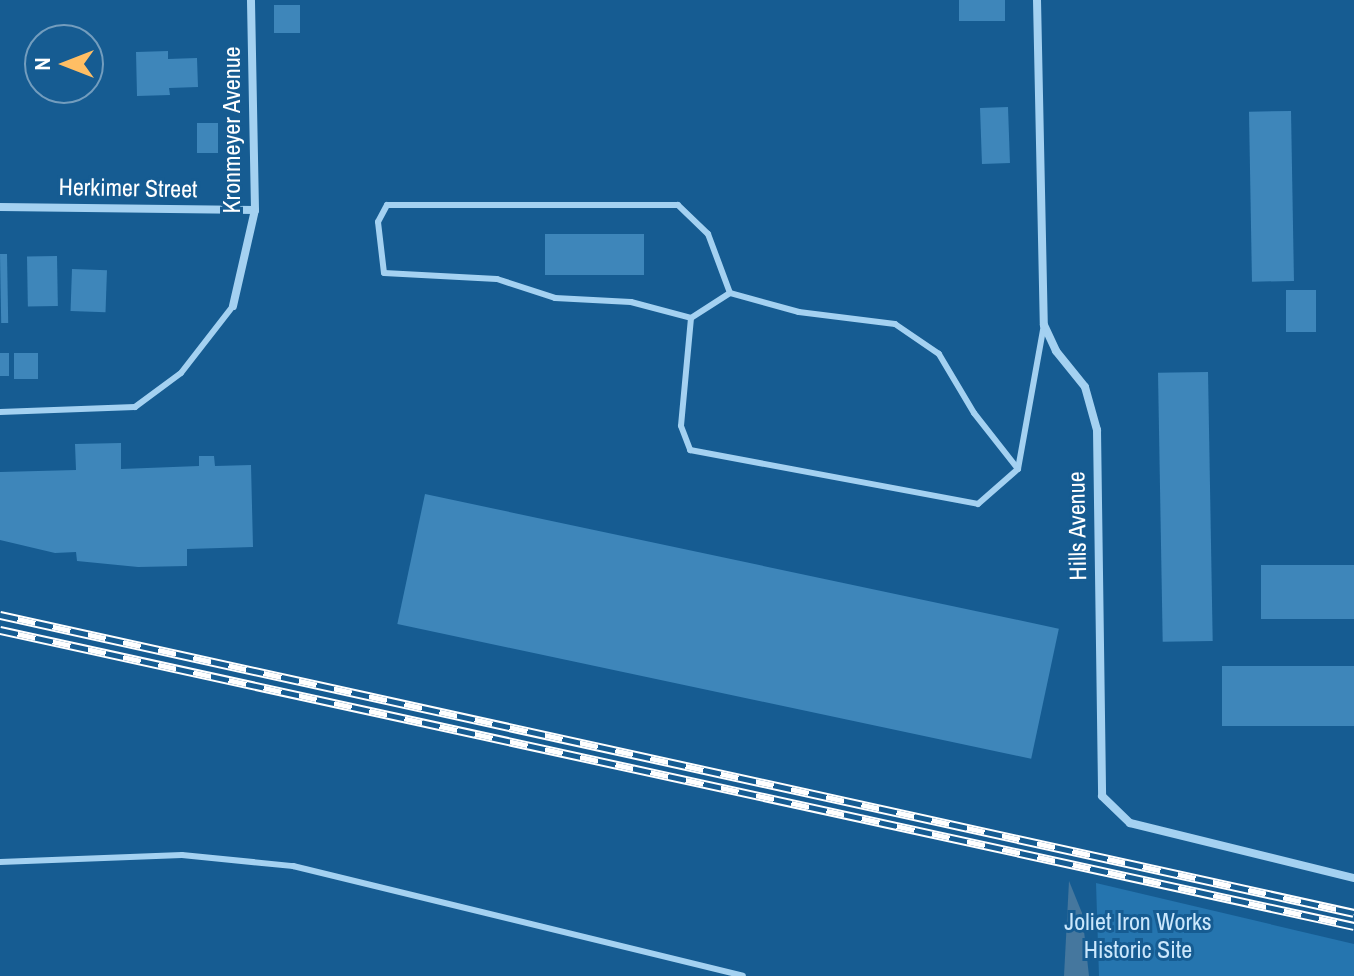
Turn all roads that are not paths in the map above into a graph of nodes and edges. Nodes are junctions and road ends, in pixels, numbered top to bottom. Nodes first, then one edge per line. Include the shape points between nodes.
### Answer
1 (251, 0) edge
2 (1037, 0) edge
3 (0, 207) edge
4 (255, 210) junction
5 (730, 293) junction
6 (233, 306) joint
7 (691, 318) junction
8 (1044, 325) junction
9 (0, 412) edge
10 (1018, 469) junction
11 (0, 862) edge
12 (1354, 878) edge
13 (743, 976) edge

1 - 4 street, Kronmeyer Avenue
2 - 8 street, Hills Avenue
3 - 4 street, Herkimer Street
4 - 6 street, Kronmeyer Avenue
5 - 7 lane
5 - 7 lane via 708,234 678,205 387,205 378,222 384,273 497,279 555,298 631,302
5 - 10 lane via 799,312 895,324 939,354 974,413
6 - 9 lane via 181,373 135,407
7 - 10 lane via 681,426 690,450 978,504
8 - 10 lane
8 - 12 street, Hills Avenue via 1056,351 1085,387 1097,430 1102,796 1130,823
11 - 13 lane via 182,855 293,866

